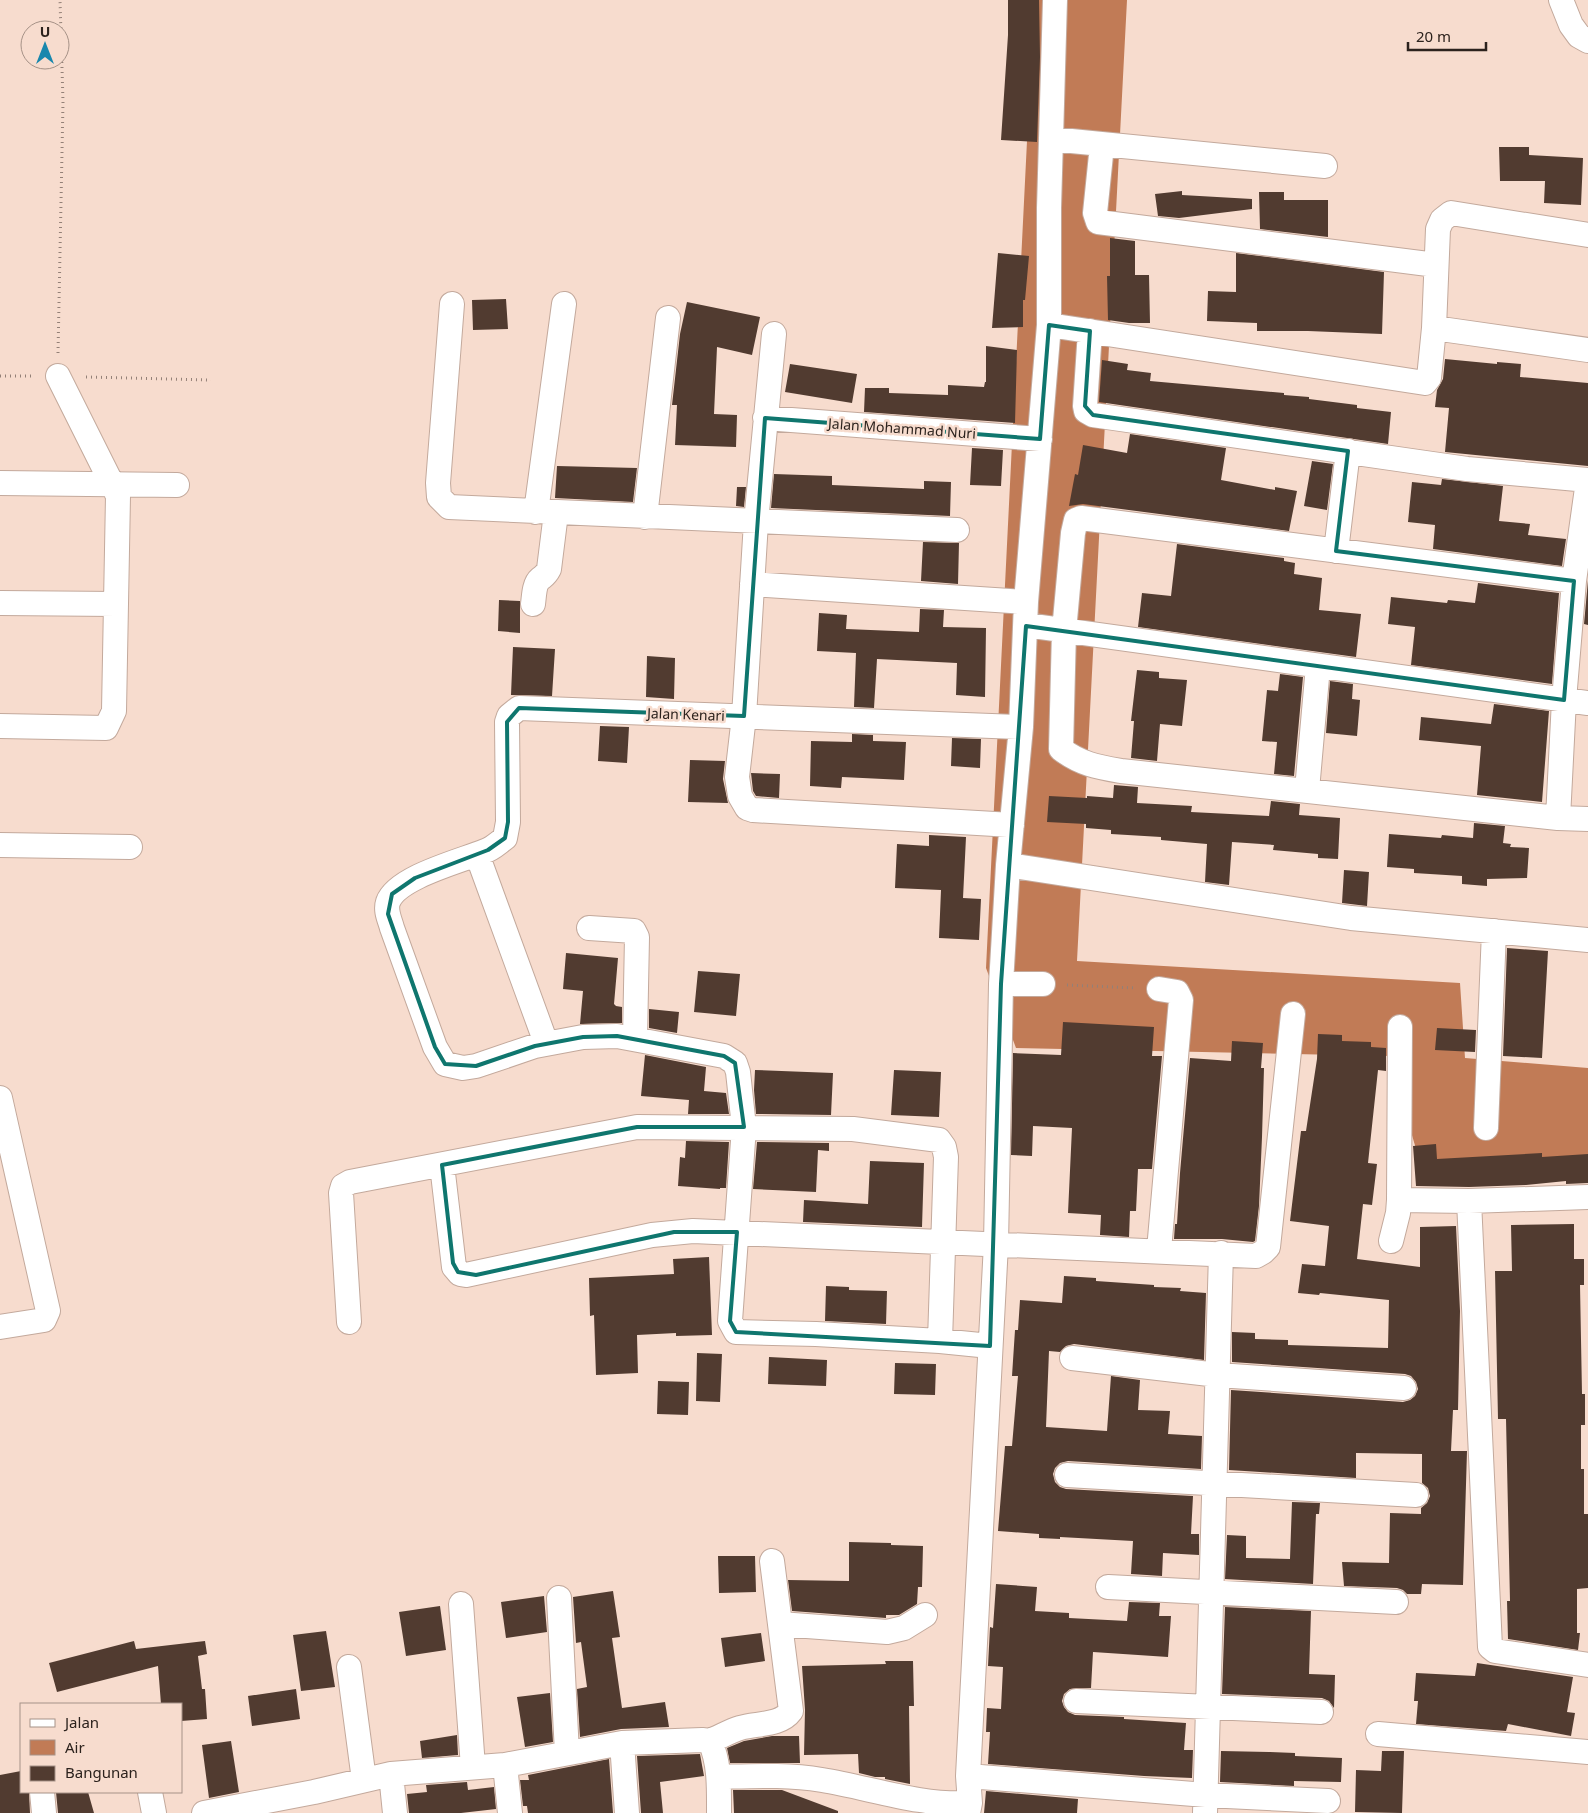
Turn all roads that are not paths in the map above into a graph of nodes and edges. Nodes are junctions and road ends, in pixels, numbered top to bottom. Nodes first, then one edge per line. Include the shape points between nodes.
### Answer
1 (1055, 0) edge
2 (1561, 0) edge
3 (1588, 41) edge
4 (1058, 140) junction
5 (1097, 144) junction
6 (1325, 166) dead end
7 (1588, 235) edge
8 (1436, 265) junction
9 (452, 304) dead end
10 (564, 304) dead end
11 (668, 318) dead end
12 (1069, 328) junction
13 (1434, 328) junction
14 (774, 334) dead end
15 (1588, 350) edge
16 (58, 376) road end
17 (765, 418) junction
18 (1040, 439) junction
19 (1348, 451) junction
20 (1588, 481) edge
21 (0, 484) edge
22 (112, 485) junction
23 (177, 485) dead end
24 (546, 512) junction
25 (645, 517) junction
26 (756, 522) junction
27 (957, 530) dead end
28 (1336, 551) junction
29 (1574, 582) junction
30 (752, 584) junction
31 (1026, 602) junction
32 (0, 604) edge
33 (116, 604) junction
34 (533, 604) dead end
35 (1027, 626) junction
36 (1060, 630) junction
37 (1318, 666) junction
38 (1564, 700) junction
39 (1588, 703) edge
40 (744, 716) junction
41 (0, 726) edge
42 (1021, 727) junction
43 (1307, 790) junction
44 (1558, 818) junction
45 (1588, 819) edge
46 (1012, 826) junction
47 (0, 846) edge
48 (130, 847) dead end
49 (477, 854) junction
50 (1024, 867) junction
51 (589, 928) dead end
52 (1494, 931) junction
53 (1588, 940) edge
54 (1159, 989) road end
55 (1293, 1014) dead end
56 (1400, 1027) dead end
57 (635, 1039) junction
58 (546, 1043) junction
59 (0, 1098) edge
60 (744, 1127) junction
61 (1486, 1128) dead end
62 (442, 1165) junction
63 (1588, 1198) edge
64 (1399, 1200) junction
65 (1469, 1201) junction
66 (738, 1232) junction
67 (942, 1241) junction
68 (1392, 1241) dead end
69 (996, 1244) junction
70 (1159, 1250) junction
71 (1222, 1254) junction
72 (349, 1322) dead end
73 (0, 1327) edge
74 (940, 1341) junction
75 (990, 1346) junction
76 (1072, 1358) dead end
77 (1218, 1376) junction
78 (1404, 1388) dead end
79 (1068, 1476) dead end
80 (1215, 1484) junction
81 (1416, 1495) dead end
82 (772, 1561) dead end
83 (1108, 1587) dead end
84 (1212, 1593) junction
85 (559, 1598) dead end
86 (1396, 1602) dead end
87 (460, 1604) dead end
88 (925, 1615) dead end
89 (780, 1624) junction
90 (1588, 1665) edge
91 (349, 1667) dead end
92 (1076, 1701) dead end
93 (1208, 1706) junction
94 (1321, 1712) dead end
95 (1378, 1734) dead end
96 (710, 1741) junction
97 (622, 1743) junction
98 (1588, 1752) edge
99 (567, 1753) junction
100 (505, 1765) junction
101 (473, 1767) junction
102 (392, 1774) junction
103 (968, 1776) junction
104 (719, 1777) junction
105 (364, 1780) junction
106 (42, 1793) edge
107 (150, 1793) edge
108 (1328, 1801) dead end
109 (1205, 1804) edge
110 (263, 1807) edge
111 (967, 1807) edge
112 (44, 1813) edge
113 (154, 1813) edge
114 (204, 1813) edge
115 (395, 1813) edge
116 (510, 1813) edge
117 (627, 1813) edge
118 (719, 1813) edge

1 - 4 street
2 - 3 street via 1571,25 1579,36
4 - 5 street
4 - 12 street via 1048,208
5 - 6 street
5 - 8 street via 1095,213 1098,222
7 - 8 street via 1451,213 1442,220 1438,229
8 - 13 street
9 - 24 street via 439,497 449,507
10 - 24 street
11 - 25 street
12 - 13 street via 1425,383 1429,378
12 - 18 street
12 - 19 street via 1086,411 1093,415
13 - 15 street
14 - 17 street
16 - 22 street
17 - 18 street, Jalan Mohammad Nuri
17 - 26 street
18 - 31 street
19 - 20 street via 1467,469
19 - 28 street
20 - 29 street
21 - 22 street
22 - 23 street
22 - 33 street via 118,496
24 - 25 street
24 - 34 street via 549,569 536,584
25 - 26 street
26 - 27 street
26 - 30 street
28 - 29 street
28 - 36 street via 1081,518 1076,520 1073,533
29 - 38 street
30 - 31 street
30 - 40 street
31 - 35 street
32 - 33 street
33 - 41 street via 114,711 106,728
35 - 36 street
35 - 42 street
36 - 37 street
36 - 43 street via 1061,749 1073,759 1121,771
37 - 38 street
37 - 43 street
38 - 39 street
38 - 44 street
40 - 42 street, Jalan Kenari
40 - 46 street via 737,777 740,796 747,808
40 - 49 street, Jalan Kenari via 519,708 507,722 508,822 504,838
42 - 46 street
43 - 44 street
44 - 45 street
46 - 50 street
47 - 48 street
49 - 58 street
49 - 58 street via 415,878 392,894 388,904 392,928 435,1047 445,1064 463,1068
50 - 52 street via 1351,918
50 - 69 street via 1023,984
51 - 57 street via 634,931 637,937
52 - 53 street
52 - 61 street
54 - 70 street via 1178,992 1181,1006
55 - 71 street via 1268,1247 1256,1256
56 - 64 street
57 - 58 street via 583,1037
57 - 60 street via 724,1056 735,1063
59 - 73 street via 48,1311 44,1320
60 - 62 street via 636,1127
60 - 66 street
60 - 67 street via 853,1129 939,1140 946,1157
62 - 66 street via 453,1262 455,1270 463,1275 476,1275 674,1232
62 - 72 street via 343,1186
63 - 65 street
64 - 65 street
64 - 68 street
65 - 90 street via 1490,1648
66 - 67 street
66 - 74 street via 730,1321 736,1332
67 - 69 street
67 - 74 street
69 - 70 street
69 - 75 street
70 - 71 street
71 - 77 street
74 - 75 street
75 - 103 street
76 - 77 street
77 - 78 street
77 - 80 street
79 - 80 street
80 - 81 street
80 - 84 street
82 - 89 street
83 - 84 street
84 - 86 street
84 - 93 street
85 - 99 street
87 - 101 street
88 - 89 street via 904,1628 887,1632
89 - 96 street via 790,1711 780,1720 739,1728
91 - 105 street
92 - 93 street
93 - 94 street
93 - 109 street
95 - 98 street
96 - 97 street
96 - 104 street
97 - 99 street
97 - 117 street
99 - 100 street
100 - 101 street
100 - 116 street
101 - 102 street
102 - 105 street
102 - 115 street
103 - 109 street
103 - 111 street
104 - 111 street via 788,1775
104 - 118 street
105 - 110 street
106 - 112 street
107 - 113 street
108 - 109 street
110 - 114 street

